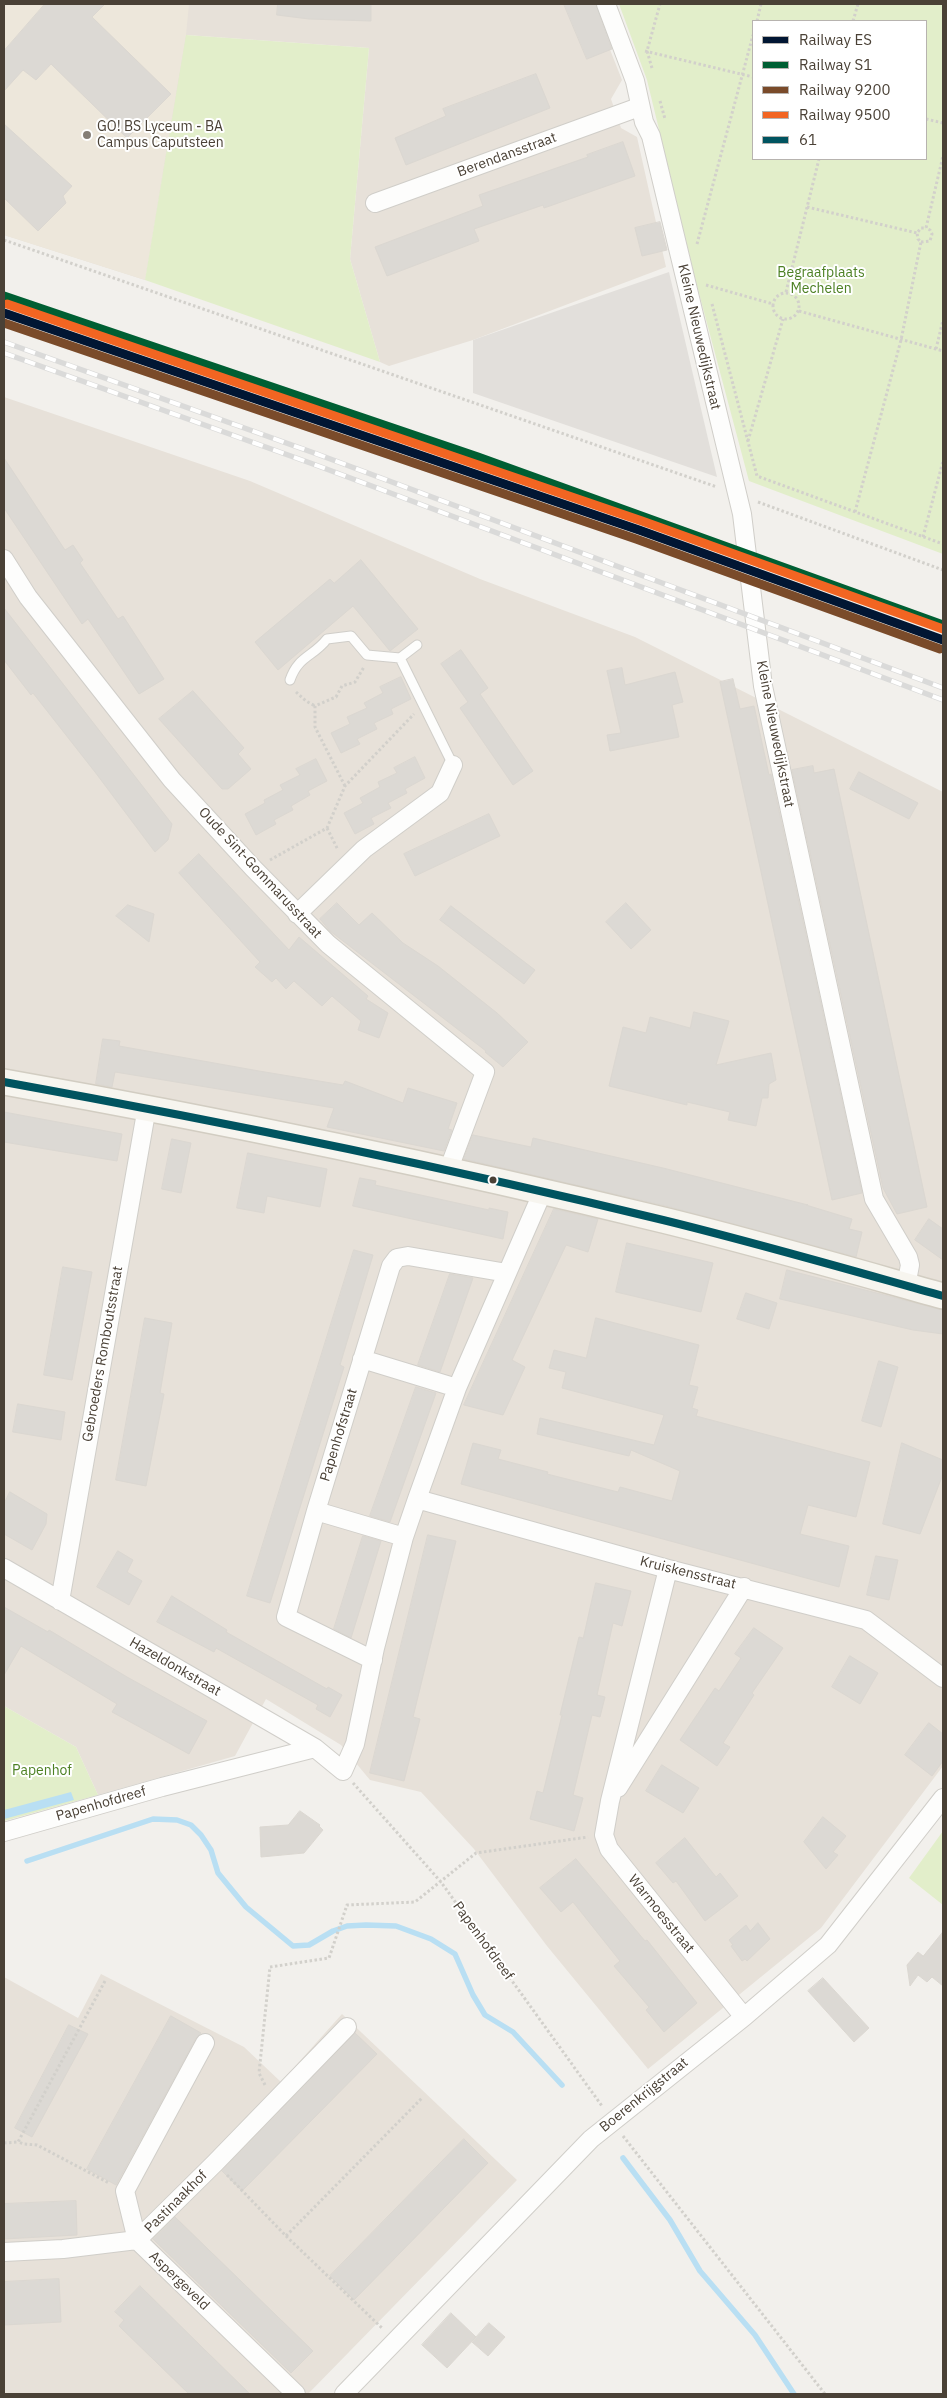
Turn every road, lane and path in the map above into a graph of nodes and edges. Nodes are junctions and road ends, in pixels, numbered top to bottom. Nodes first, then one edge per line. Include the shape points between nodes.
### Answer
1 (606, 4) edge
2 (660, 4) edge
3 (761, 4) edge
4 (858, 4) edge
5 (757, 20) edge
6 (853, 20) edge
7 (752, 39) edge
8 (647, 50) junction
9 (625, 56) junction
10 (652, 69) dead end
11 (743, 74) junction
12 (752, 77) edge
13 (659, 97) dead end
14 (639, 107) junction
15 (927, 119) edge
16 (943, 123) edge
17 (666, 124) dead end
18 (943, 156) edge
19 (819, 160) edge
20 (375, 203) dead end
21 (807, 207) junction
22 (926, 228) junction
23 (917, 233) junction
24 (694, 235) dead end
25 (4, 240) edge
26 (922, 242) junction
27 (697, 244) junction
28 (699, 253) dead end
29 (705, 277) dead end
30 (686, 284) junction
31 (708, 286) junction
32 (786, 292) junction
33 (773, 304) junction
34 (799, 311) junction
35 (783, 319) junction
36 (943, 320) edge
37 (901, 340) junction
38 (936, 349) junction
39 (943, 351) edge
40 (748, 442) junction
41 (943, 461) edge
42 (736, 494) junction
43 (855, 512) junction
44 (923, 537) junction
45 (943, 544) edge
46 (4, 559) edge
47 (943, 570) edge
48 (417, 645) dead end
49 (367, 655) junction
50 (400, 658) junction
51 (290, 680) joint
52 (423, 704) junction
53 (315, 706) junction
54 (453, 765) joint
55 (345, 786) junction
56 (253, 868) junction
57 (297, 914) junction
58 (4, 1082) edge
59 (147, 1107) junction
60 (448, 1171) junction
61 (543, 1191) junction
62 (507, 1273) junction
63 (906, 1286) junction
64 (943, 1296) edge
65 (362, 1359) junction
66 (457, 1388) junction
67 (417, 1499) junction
68 (316, 1511) junction
69 (404, 1537) junction
70 (4, 1568) edge
71 (668, 1569) junction
72 (744, 1587) junction
73 (60, 1601) junction
74 (373, 1660) junction
75 (943, 1678) edge
76 (315, 1748) junction
77 (343, 1771) junction
78 (943, 1798) edge
79 (610, 1801) junction
80 (4, 1832) edge
81 (604, 1835) junction
82 (440, 1882) junction
83 (105, 1981) dead end
84 (744, 2017) junction
85 (347, 2028) dead end
86 (205, 2043) dead end
87 (422, 2098) dead end
88 (272, 2103) junction
89 (611, 2121) junction
90 (4, 2142) edge
91 (18, 2142) junction
92 (215, 2163) junction
93 (126, 2192) junction
94 (286, 2236) junction
95 (137, 2240) junction
96 (4, 2252) edge
97 (396, 2341) junction
98 (296, 2394) edge
99 (344, 2394) edge
100 (825, 2394) edge

1 - 9 street, Kleine Nieuwedijkstraat
2 - 8 path
3 - 5 path
4 - 6 path
7 - 11 path
8 - 9 path
8 - 10 path
8 - 11 path
9 - 14 street, Kleine Nieuwedijkstraat via 635,81
11 - 12 path
11 - 27 path
13 - 17 path
14 - 20 street, Berendansstraat
14 - 30 street, Kleine Nieuwedijkstraat via 651,136
15 - 16 path
18 - 22 path
19 - 21 path
21 - 23 path
21 - 32 path
22 - 23 path
22 - 26 path via 931,231 930,241
23 - 26 path
24 - 27 path
25 - 42 path
26 - 37 path
27 - 28 path
29 - 31 path
30 - 31 path via 696,282
30 - 42 street, Kleine Nieuwedijkstraat
31 - 33 path
31 - 40 path
32 - 33 path via 780,294
32 - 34 path via 797,298
33 - 35 path via 773,311
34 - 35 path via 795,316
34 - 37 path
35 - 40 path
36 - 38 path
37 - 38 path
37 - 43 path
38 - 39 path
40 - 43 path via 756,476
41 - 44 path
42 - 47 path
42 - 63 street, Kleine Nieuwedijkstraat via 742,514 767,706 874,1199 908,1257 910,1265
43 - 44 path
44 - 45 path
46 - 56 street, Oude Sint-Gommarusstraat via 28,597 172,780
48 - 50 lane
49 - 50 lane
49 - 51 lane via 351,636 327,639 319,650 301,659
49 - 53 path via 355,682 342,686 336,698
50 - 52 lane
51 - 53 path via 300,697
52 - 54 lane
52 - 55 path
53 - 55 path via 315,727
54 - 57 street via 440,793 364,849
55 - 56 path via 327,828
56 - 57 street, Oude Sint-Gommarusstraat
57 - 60 street, Oude Sint-Gommarusstraat via 328,944 485,1072
58 - 59 main road
59 - 60 main road
59 - 73 street, Gebroeders Romboutsstraat
60 - 61 main road
61 - 62 street
61 - 63 main road via 666,1220
62 - 65 street, Papenhofstraat via 408,1256 397,1258 391,1266
62 - 66 street
63 - 64 main road
65 - 66 street
65 - 68 street, Papenhofstraat
66 - 67 street
67 - 69 street
67 - 71 street, Kruiskensstraat
68 - 69 street
68 - 74 street, Papenhofstraat via 286,1617
69 - 74 street
70 - 73 street, Hazeldonkstraat
71 - 72 street, Kruiskensstraat
71 - 79 street
72 - 75 street, Kruiskensstraat via 866,1620
72 - 79 street
73 - 76 street, Hazeldonkstraat
74 - 77 street via 355,1744
76 - 77 street, Hazeldonkstraat
76 - 80 street, Papenhofdreef
77 - 82 path, Papenhofdreef
78 - 84 street, Boerenkrijgstraat via 828,1945
79 - 81 street
81 - 82 path via 476,1853
81 - 84 street, Warmoesstraat via 609,1848
82 - 88 path via 415,1902 347,1905 329,1958 270,1967 259,2073
82 - 89 path, Papenhofdreef
83 - 91 path
84 - 89 street, Boerenkrijgstraat
85 - 88 street, Pastinaakhof
86 - 93 street
87 - 94 path
88 - 92 street, Pastinaakhof
89 - 97 street, Boerenkrijgstraat
89 - 100 path, Papenhofdreef
90 - 91 path
91 - 93 path via 37,2145
92 - 94 path
92 - 95 street, Pastinaakhof
93 - 95 street, Pastinaakhof
94 - 97 path
95 - 96 street, Aspergeveld
95 - 98 street, Aspergeveld
97 - 99 street, Boerenkrijgstraat

